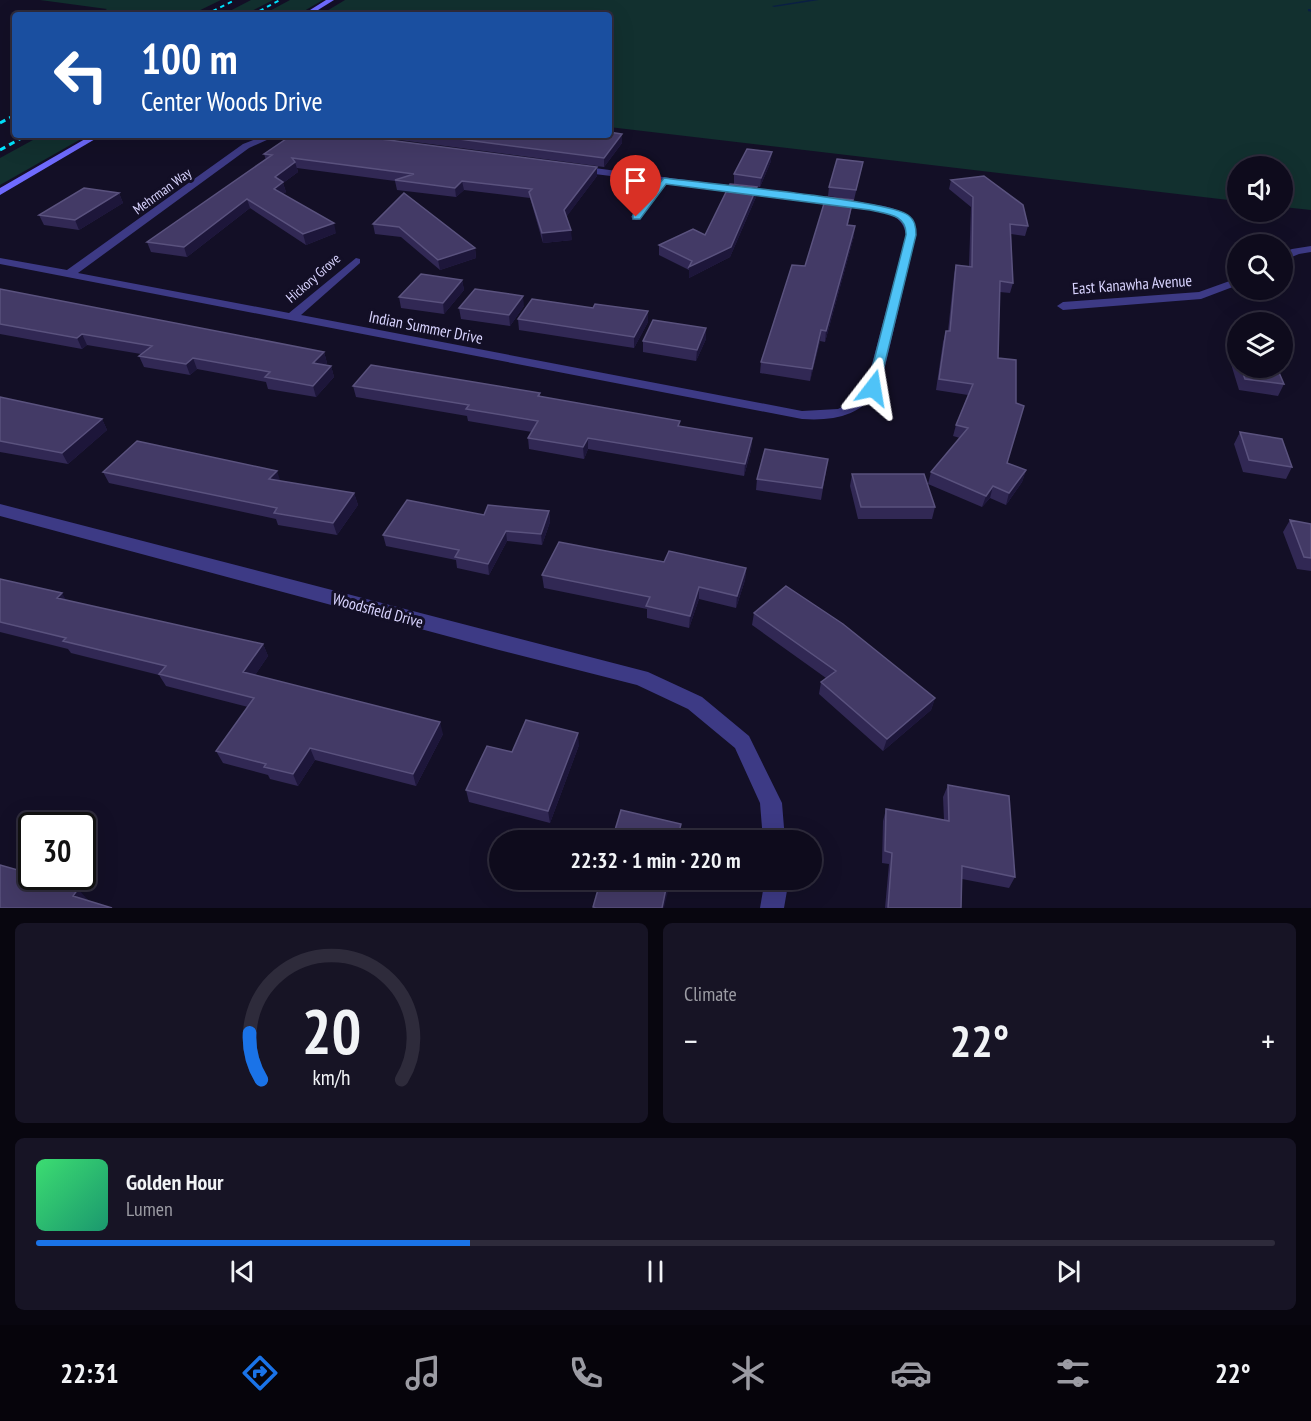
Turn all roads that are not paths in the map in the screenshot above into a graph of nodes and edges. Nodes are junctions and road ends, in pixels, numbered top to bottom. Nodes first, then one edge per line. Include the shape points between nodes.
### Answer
1 (331, 0) edge
2 (310, 12) edge
3 (93, 138) edge
4 (266, 138) edge
5 (572, 168) edge
6 (664, 181) junction
7 (0, 192) edge
8 (636, 217) dead end
9 (1311, 249) edge
10 (1293, 252) edge
11 (0, 261) edge
12 (356, 261) dead end
13 (69, 274) junction
14 (1227, 285) edge
15 (1063, 306) dead end
16 (290, 318) junction
17 (0, 510) edge
18 (773, 830) edge
19 (775, 890) edge
20 (772, 908) edge

1 - 2 main road
3 - 7 main road
4 - 13 street, Mehrman Way via 246,146
5 - 6 street
6 - 8 street
6 - 16 street, Indian Summer Drive via 870,207 903,216 911,225 911,235 873,388 864,402 847,413 825,417 802,415
9 - 10 street
11 - 13 street, Indian Summer Drive
12 - 16 street, Hickory Grove
13 - 16 street, Indian Summer Drive
14 - 15 street, East Kanawha Avenue via 1201,295
17 - 18 street, Woodsfield Drive via 641,678 695,703 742,742 771,803
19 - 20 street

